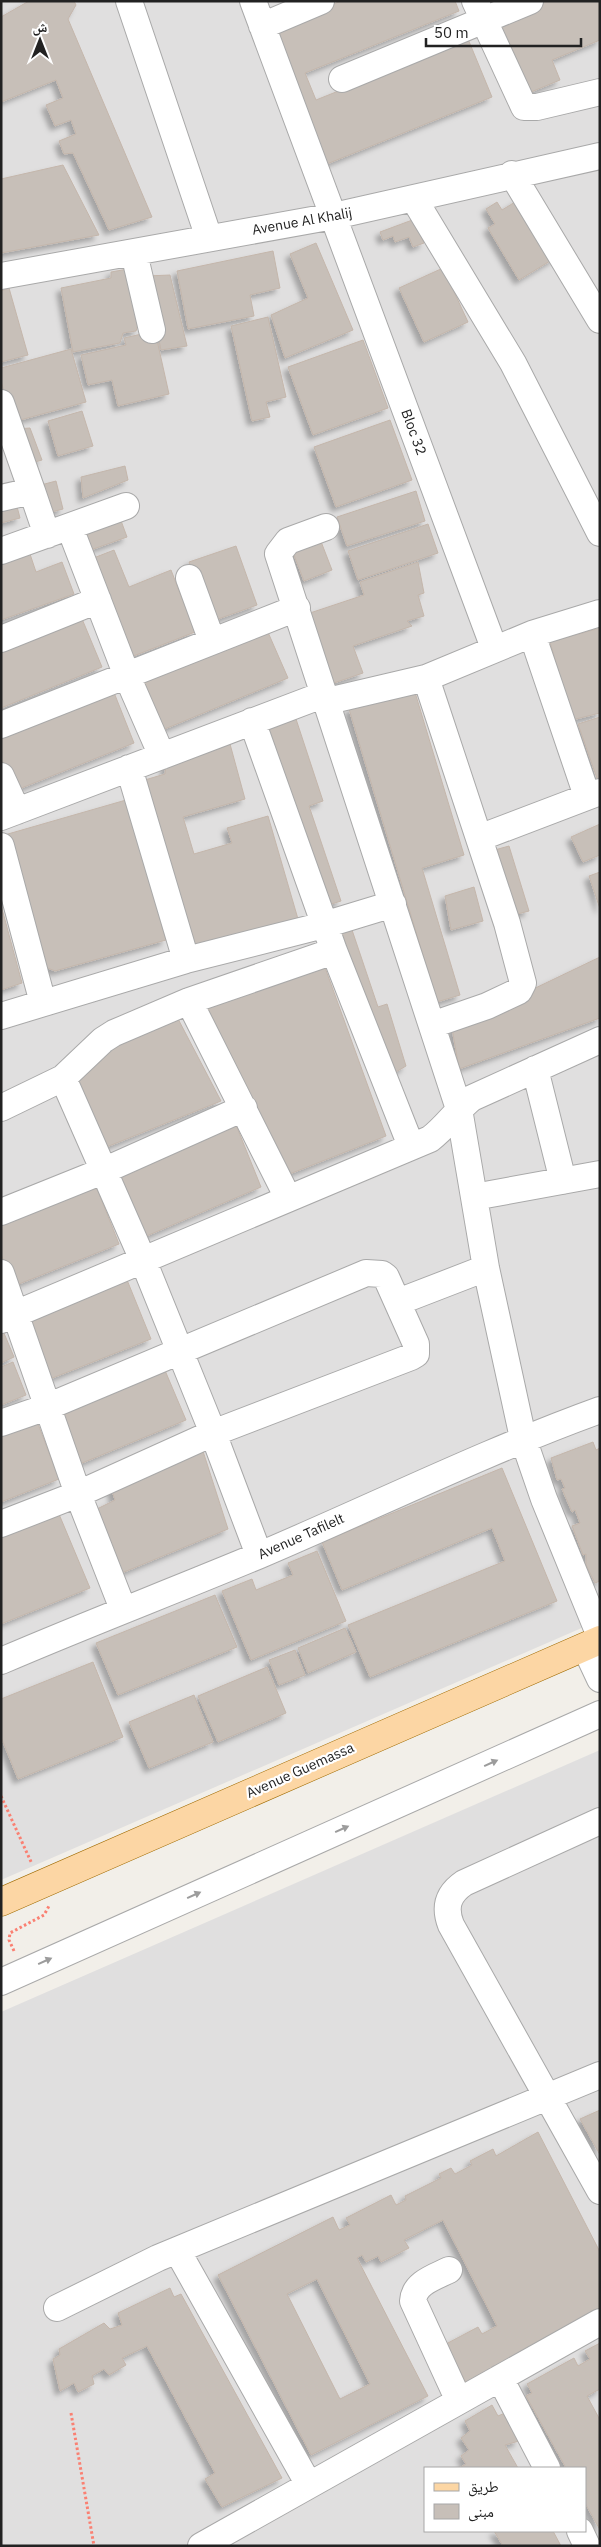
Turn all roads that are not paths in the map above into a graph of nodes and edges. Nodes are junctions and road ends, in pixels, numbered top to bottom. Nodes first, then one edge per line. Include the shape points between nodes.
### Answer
1 (128, 1) edge
2 (253, 1) edge
3 (321, 1) edge
4 (530, 1) edge
5 (480, 11) edge
6 (262, 26) junction
7 (342, 79) dead end
8 (597, 100) edge
9 (600, 156) edge
10 (512, 174) junction
11 (414, 199) junction
12 (334, 216) junction
13 (209, 238) junction
14 (134, 253) junction
15 (1, 276) edge
16 (600, 320) edge
17 (152, 330) dead end
18 (1, 403) edge
19 (32, 491) junction
20 (1, 498) edge
21 (126, 506) dead end
22 (326, 527) dead end
23 (58, 531) junction
24 (600, 532) edge
25 (1, 551) edge
26 (189, 578) dead end
27 (98, 600) junction
28 (297, 608) junction
29 (600, 613) edge
30 (532, 634) junction
31 (1, 639) edge
32 (212, 641) junction
33 (494, 648) junction
34 (127, 676) junction
35 (426, 678) junction
36 (327, 698) junction
37 (252, 721) junction
38 (1, 725) edge
39 (162, 756) junction
40 (129, 768) junction
41 (1, 776) edge
42 (593, 794) edge
43 (9, 814) edge
44 (480, 838) junction
45 (1, 846) edge
46 (394, 904) junction
47 (324, 925) junction
48 (334, 952) junction
49 (186, 960) junction
50 (190, 1001) junction
51 (44, 1003) junction
52 (1, 1016) edge
53 (432, 1025) junction
54 (600, 1040) edge
55 (535, 1069) junction
56 (63, 1078) junction
57 (1, 1108) edge
58 (244, 1108) junction
59 (458, 1109) junction
60 (411, 1146) junction
61 (103, 1171) junction
62 (600, 1174) edge
63 (563, 1181) junction
64 (474, 1197) junction
65 (288, 1198) junction
66 (1, 1212) edge
67 (143, 1260) junction
68 (486, 1268) junction
69 (1, 1273) edge
70 (398, 1302) junction
71 (9, 1317) edge
72 (180, 1351) junction
73 (47, 1407) junction
74 (600, 1410) edge
75 (1, 1423) edge
76 (213, 1433) junction
77 (523, 1438) junction
78 (78, 1494) junction
79 (1, 1524) edge
80 (259, 1555) junction
81 (123, 1609) junction
82 (595, 1641) edge
83 (1, 1661) edge
84 (600, 1678) edge
85 (600, 1714) edge
86 (600, 1821) edge
87 (1, 1902) edge
88 (1, 1982) edge
89 (600, 2075) edge
90 (547, 2096) junction
91 (600, 2191) edge
92 (177, 2250) junction
93 (449, 2270) dead end
94 (57, 2308) dead end
95 (600, 2322) edge
96 (500, 2378) junction
97 (459, 2401) junction
98 (546, 2467) edge
99 (309, 2485) junction
100 (581, 2532) edge
101 (201, 2546) edge
102 (588, 2546) edge

1 - 13 street
2 - 6 street, Bloc 32
3 - 6 street
4 - 5 street
5 - 7 street
5 - 8 street via 524,108
6 - 12 street, Bloc 32
9 - 10 street, Avenue Al Khalij
10 - 11 street, Avenue Al Khalij
10 - 16 street
11 - 12 street, Avenue Al Khalij
11 - 24 street via 513,363
12 - 13 street, Avenue Al Khalij
12 - 33 street, Bloc 32
13 - 14 street, Avenue Al Khalij
14 - 15 street, Avenue Al Khalij
14 - 17 street
18 - 19 street
19 - 20 street
19 - 23 street
21 - 23 street
22 - 28 street via 288,541 278,554
23 - 25 street
23 - 27 street
26 - 32 street
27 - 31 street
27 - 34 street
28 - 32 street
28 - 36 street
29 - 30 street
30 - 33 street
30 - 42 street
32 - 34 street
33 - 35 street
34 - 38 street
34 - 39 street
35 - 36 street
35 - 44 street
36 - 37 street
36 - 46 street
37 - 39 street
37 - 47 street
39 - 40 street
40 - 43 street
40 - 49 street
41 - 43 street
42 - 44 street
44 - 53 street via 523,987 486,1006
45 - 51 street
46 - 47 street
46 - 53 street
47 - 48 street
47 - 49 street
48 - 50 street
48 - 60 street
49 - 51 street
50 - 56 street via 103,1040
50 - 58 street
51 - 52 street
53 - 59 street
54 - 55 street
55 - 59 street via 486,1091
55 - 63 street
56 - 57 street
56 - 61 street
58 - 61 street
58 - 65 street
59 - 60 street via 443,1129
59 - 64 street
60 - 65 street
61 - 66 street
61 - 67 street
62 - 63 street
63 - 64 street
64 - 68 street
65 - 67 street
67 - 71 street
67 - 72 street
68 - 70 street
68 - 77 street
69 - 71 street
70 - 72 street via 386,1277 366,1273
70 - 76 street via 416,1344 416,1354 412,1357
71 - 73 street
72 - 73 street
72 - 76 street
73 - 75 street
73 - 78 street
74 - 77 street, Avenue Tafilelt
76 - 78 street
76 - 80 street
77 - 80 street, Avenue Tafilelt
77 - 82 street
78 - 79 street
78 - 81 street
80 - 81 street, Avenue Tafilelt
81 - 83 street, Avenue Tafilelt
82 - 84 street
82 - 87 main road, Avenue Guemassa
88 -> 85 street
86 - 90 street via 464,1884 453,1893 447,1906 452,1925
89 - 90 street
90 - 91 street
90 - 92 street
92 - 94 street
92 - 99 street
93 - 97 street via 420,2285 413,2301
95 - 96 street
96 - 97 street
96 - 98 street
97 - 99 street
99 - 101 street
100 - 102 street

